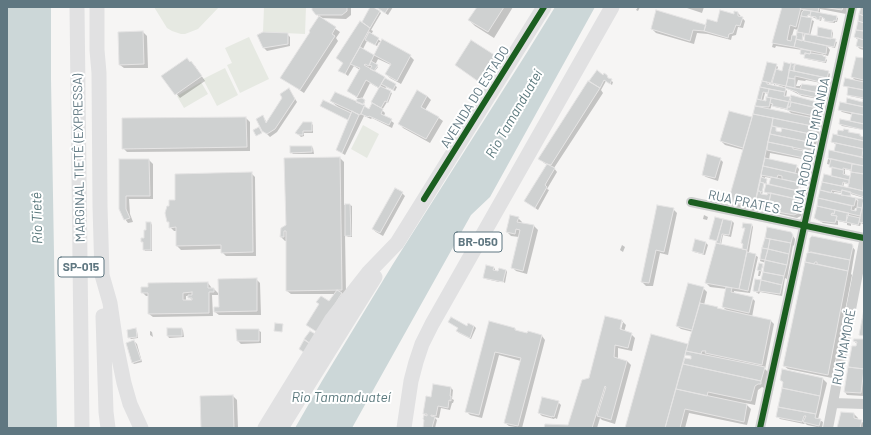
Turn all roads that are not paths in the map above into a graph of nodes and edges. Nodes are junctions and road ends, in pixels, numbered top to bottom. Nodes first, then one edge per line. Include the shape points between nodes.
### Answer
1 (77, 7) edge
2 (87, 7) edge
3 (97, 7) edge
4 (107, 7) edge
5 (544, 7) edge
6 (612, 7) edge
7 (852, 7) edge
8 (99, 73) junction
9 (78, 106) junction
10 (691, 202) dead end
11 (804, 226) junction
12 (864, 238) edge
13 (864, 242) edge
14 (397, 243) junction
15 (102, 275) junction
16 (833, 403) junction
17 (864, 404) edge
18 (82, 428) edge
19 (108, 428) edge
20 (142, 428) edge
21 (265, 428) edge
22 (281, 428) edge
23 (404, 428) edge
24 (760, 428) edge
25 (828, 428) edge

1 - 9 highway, MARGINAL TIETÊ (EXPRESSA) / SP-015
2 - 9 highway via 84,79
3 - 8 highway
4 - 8 highway
5 - 14 highway, AVENIDA DO ESTADO
6 - 23 highway, BR-050 via 422,344 411,381
7 - 11 street, RUA RODOLFO MIRANDA
8 - 15 highway
9 - 18 highway, MARGINAL TIETÊ (EXPRESSA) / SP-015
10 - 11 street, RUA PRATES
11 - 12 street, RUA PRATES
11 - 24 street, RUA RODOLFO MIRANDA
13 - 16 street, RUA MAMORÉ
14 - 21 highway, AVENIDA DO ESTADO via 368,273 332,319
14 - 22 highway
15 - 19 highway
15 - 20 highway via 110,303 124,383 130,404
16 - 17 street
16 - 25 street, RUA MAMORÉ

